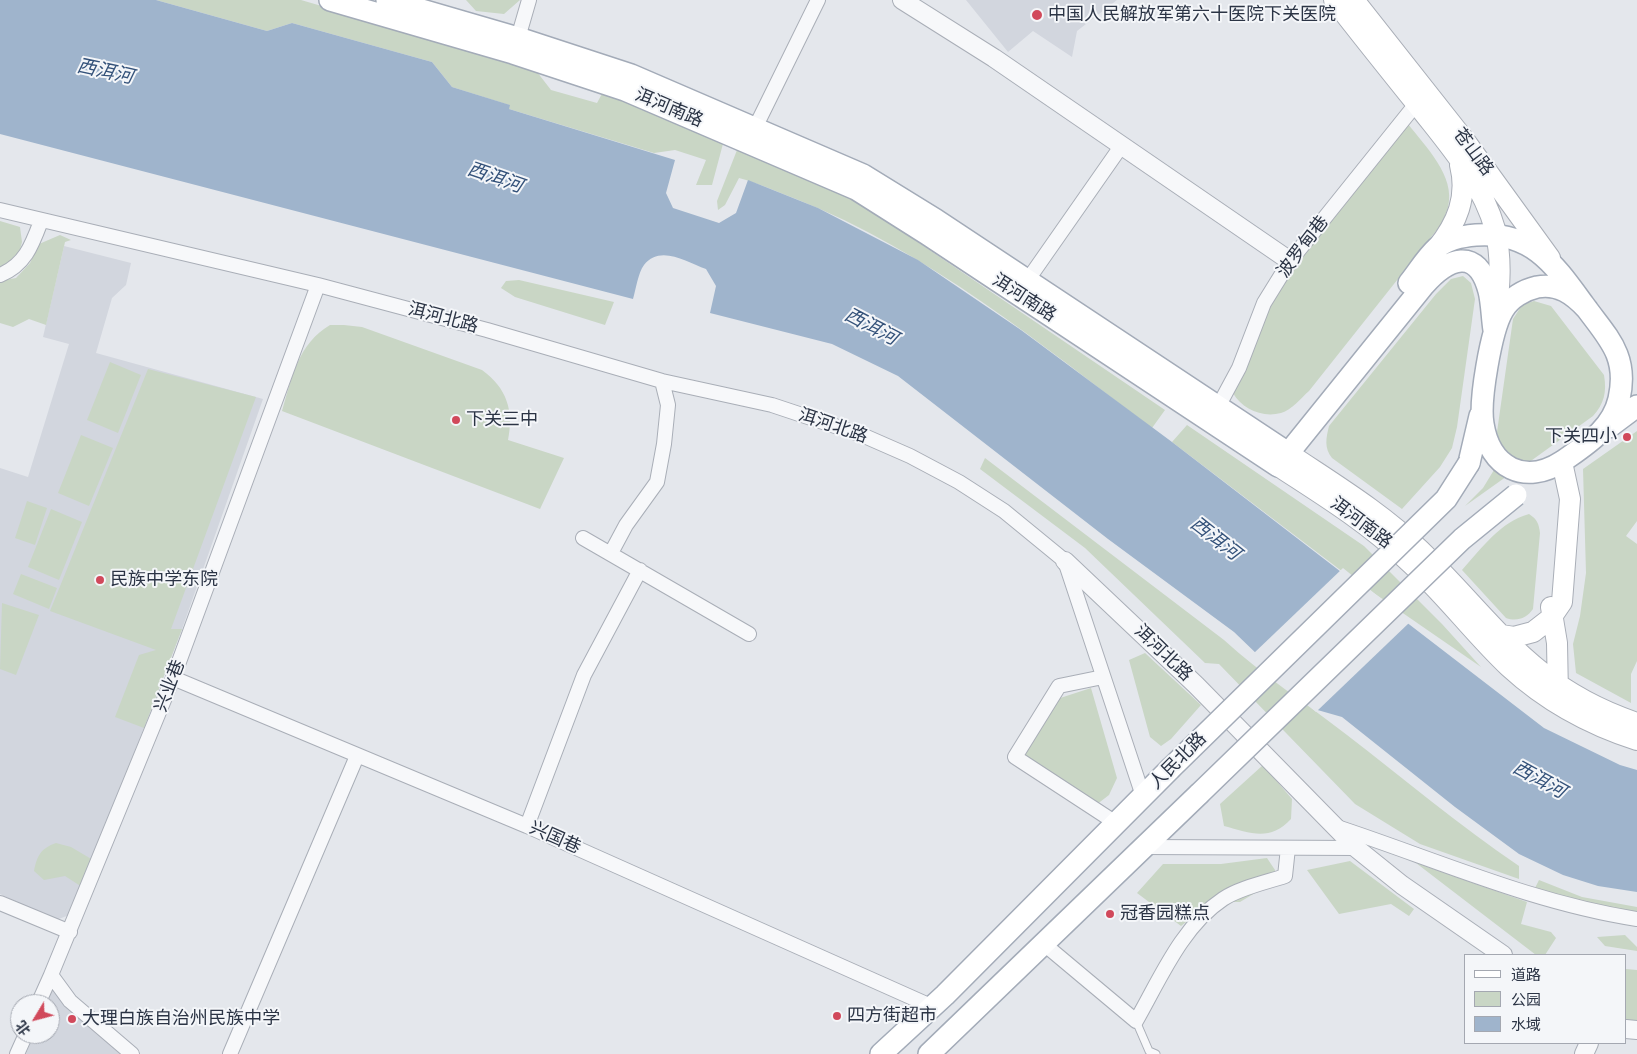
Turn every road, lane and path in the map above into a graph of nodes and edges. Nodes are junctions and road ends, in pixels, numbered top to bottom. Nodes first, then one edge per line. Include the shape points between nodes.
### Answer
1 (330, 0) edge
2 (387, 0) edge
3 (529, 0) edge
4 (818, 0) edge
5 (902, 0) edge
6 (1334, 0) edge
7 (1354, 0) edge
8 (421, 11) edge
9 (518, 38) junction
10 (1416, 104) junction
11 (755, 128) junction
12 (1122, 145) junction
13 (1449, 146) junction
14 (0, 210) edge
15 (41, 221) junction
16 (1496, 236) junction
17 (1437, 248) junction
18 (1290, 261) junction
19 (1556, 266) junction
20 (0, 275) edge
21 (1027, 281) junction
22 (318, 285) junction
23 (1586, 308) junction
24 (1494, 330) junction
25 (1614, 344) junction
26 (1637, 363) edge
27 (662, 381) junction
28 (1637, 406) edge
29 (1218, 407) junction
30 (1482, 408) junction
31 (1606, 428) junction
32 (1278, 456) junction
33 (1562, 462) junction
34 (582, 538) dead end
35 (611, 553) junction
36 (1065, 561) junction
37 (640, 570) junction
38 (1554, 615) junction
39 (1473, 630) junction
40 (749, 634) dead end
41 (1500, 635) junction
42 (1103, 677) junction
43 (174, 678) junction
44 (1558, 695) junction
45 (1637, 723) edge
46 (1637, 740) edge
47 (357, 756) junction
48 (1142, 796) junction
49 (1116, 823) junction
50 (527, 826) junction
51 (1332, 826) junction
52 (1144, 847) junction
53 (1288, 848) junction
54 (1356, 848) junction
55 (0, 903) edge
56 (1637, 919) edge
57 (70, 932) junction
58 (1044, 944) junction
59 (1502, 954) edge
60 (51, 975) junction
61 (42, 994) edge
62 (933, 1007) junction
63 (1136, 1020) junction
64 (1151, 1053) edge
65 (132, 1054) edge
66 (230, 1054) edge
67 (881, 1054) edge
68 (929, 1054) edge

1 - 8 main road, 洱河南路
2 - 8 main road, 洱河南路
3 - 9 street
4 - 11 street
5 - 12 street
6 - 10 main road, 苍山路
7 - 19 main road, 苍山路 via 1466,142
8 - 9 main road, 洱河南路
8 - 32 main road, 洱河南路 via 520,55 625,90 856,189
9 - 11 main road, 洱河南路 via 631,75
10 - 13 main road, 苍山路
10 - 18 street, 波罗甸巷
11 - 21 main road, 洱河南路 via 863,175
12 - 18 street
12 - 21 street
13 - 16 main road via 1478,190
13 - 17 main road via 1460,165 1462,195 1454,223
14 - 15 street, 洱河北路
15 - 20 street via 28,254 16,268
15 - 22 street, 洱河北路
16 - 17 main road via 1468,236
16 - 19 main road via 1526,244
16 - 24 main road via 1500,277
17 - 32 main road
18 - 29 street, 波罗甸巷 via 1264,303 1239,368
19 - 23 main road, 苍山路
21 - 29 main road, 洱河南路
22 - 27 street, 洱河北路
22 - 43 street, 兴业巷
23 - 24 main road via 1564,290 1546,286 1535,288 1510,302
23 - 25 main road
24 - 30 main road
24 - 32 main road via 1490,293 1482,275 1467,261 1449,263 1424,285
25 - 26 main road
25 - 31 main road via 1620,357 1622,382 1617,408
27 - 35 street via 668,405 657,482 626,525
27 - 36 street, 洱河北路 via 772,405 862,435 910,456 1004,511
28 - 31 main road
29 - 32 main road, 洱河南路
30 - 33 main road via 1487,439 1509,468 1532,474
30 - 48 main road, 人民北路, bridge via 1469,463 1446,499
31 - 33 main road
32 - 39 main road, 洱河南路 via 1389,543
32 - 41 main road, 洱河南路 via 1368,507 1404,536
33 - 38 main road via 1570,499 1562,602
33 - 52 main road, bridge via 1468,534
34 - 35 street
35 - 37 street
36 - 42 street
36 - 51 street, 洱河北路 via 1196,685
37 - 40 street
37 - 50 street via 584,675
38 - 41 main road via 1527,635 1514,638
38 - 44 main road
39 - 41 main road
39 - 44 main road, 洱河南路 via 1511,668
41 - 44 main road, 洱河南路
42 - 48 street
42 - 49 street via 1060,686 1015,757
43 - 47 street, 兴国巷
43 - 57 street, 兴业巷
44 - 45 main road, 洱河南路
44 - 46 main road, 洱河南路 via 1594,724
47 - 50 street, 兴国巷
47 - 66 street
48 - 49 main road, 人民北路
49 - 62 main road, 人民北路
50 - 62 street, 兴国巷
51 - 54 street, 洱河北路
51 - 56 street via 1536,897
52 - 53 street
52 - 58 main road
53 - 54 street
53 - 63 street via 1285,876 1225,898 1202,915 1182,940
54 - 59 street, 洱河北路 via 1402,885
55 - 57 street
57 - 60 street, 兴业巷
58 - 63 street
58 - 68 main road
60 - 61 street, 兴业巷
60 - 65 street via 70,1001
62 - 67 main road, 人民北路
63 - 64 lane

